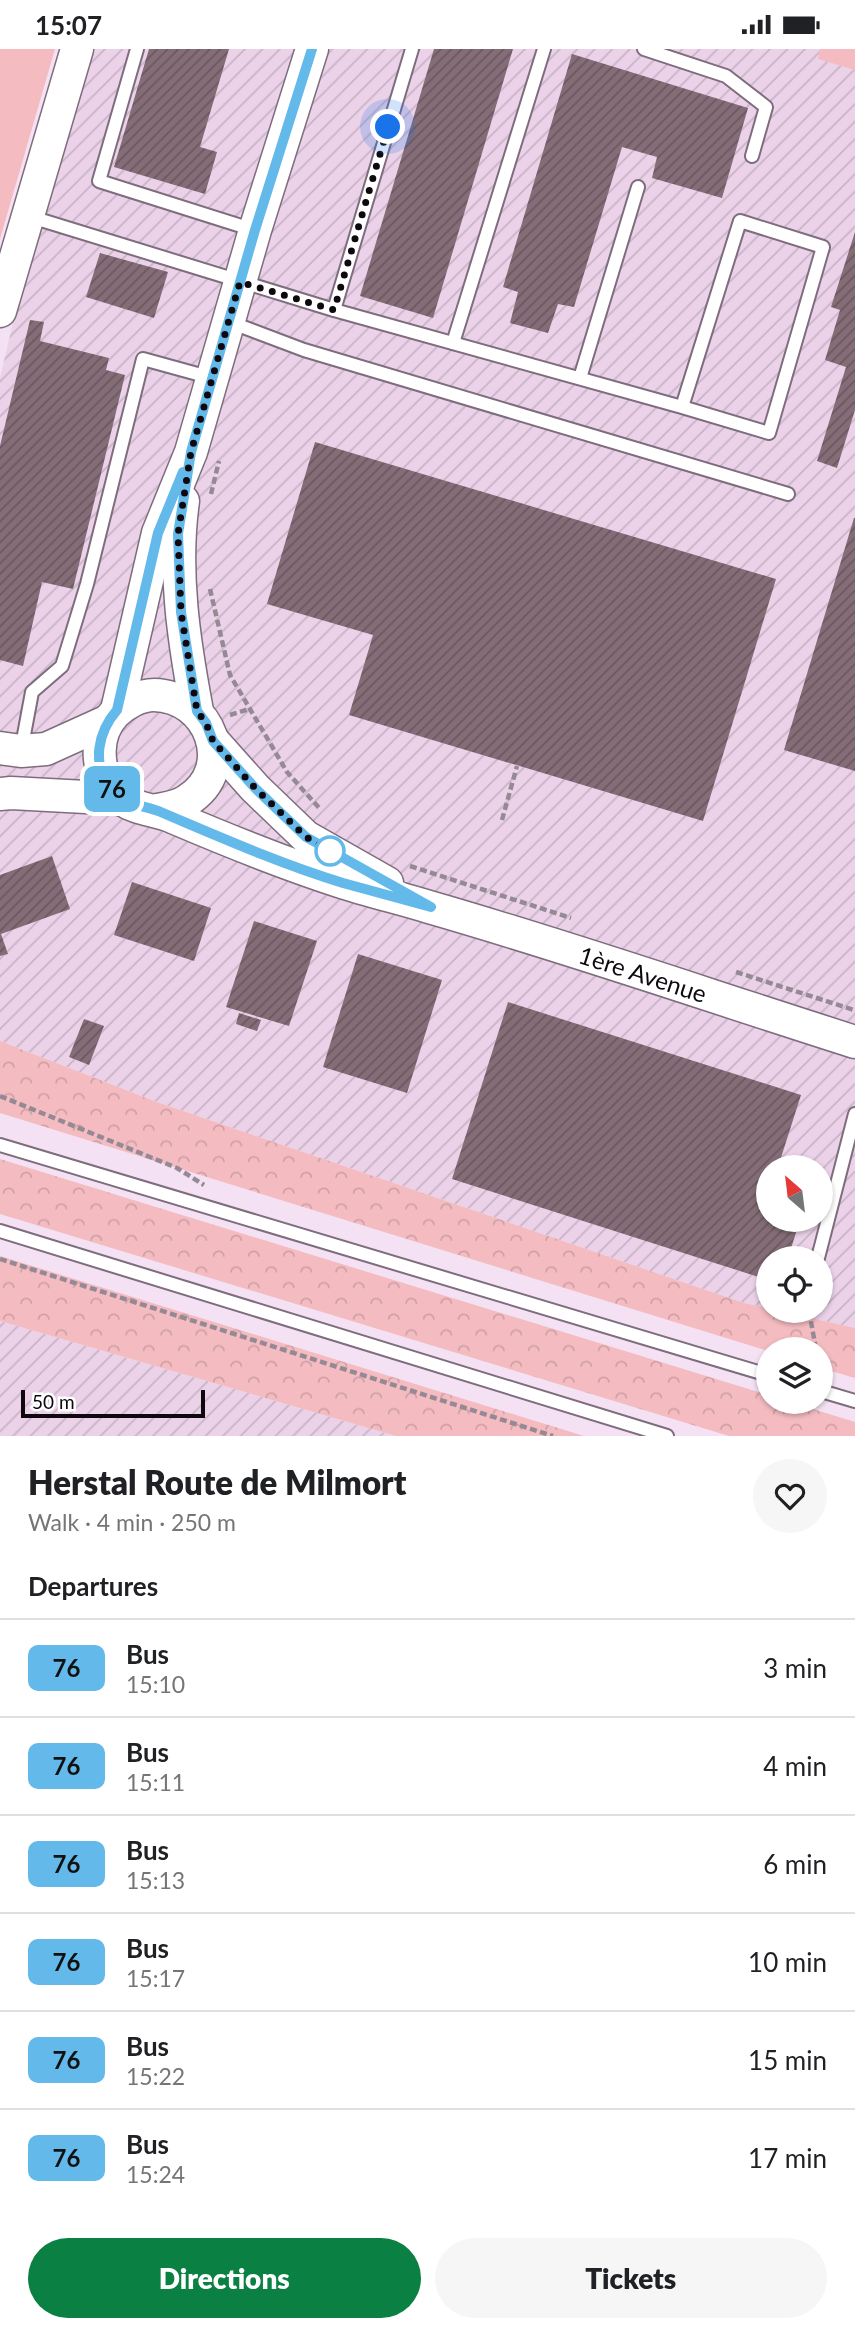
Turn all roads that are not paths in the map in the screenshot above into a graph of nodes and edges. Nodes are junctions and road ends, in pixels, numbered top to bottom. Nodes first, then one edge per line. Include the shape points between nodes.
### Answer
1 (137, 49) edge
2 (312, 49) edge
3 (412, 49) edge
4 (544, 49) edge
5 (644, 49) edge
6 (78, 50) edge
7 (752, 156) dead end
8 (638, 187) dead end
9 (27, 216) junction
10 (255, 230) junction
11 (240, 282) junction
12 (334, 310) junction
13 (0, 311) edge
14 (229, 321) junction
15 (453, 343) junction
16 (212, 378) junction
17 (580, 378) junction
18 (682, 407) junction
19 (205, 455) junction
20 (788, 494) dead end
21 (197, 711) junction
22 (112, 716) junction
23 (213, 741) junction
24 (10, 749) edge
25 (0, 795) edge
26 (122, 799) junction
27 (157, 810) junction
28 (431, 907) junction
29 (855, 1042) edge
30 (855, 1114) edge
31 (0, 1145) edge
32 (0, 1231) edge
33 (821, 1246) edge
34 (756, 1371) edge
35 (833, 1395) edge
36 (855, 1401) edge
37 (667, 1436) edge

1 - 10 lane via 99,181
2 - 10 street
3 - 12 lane
4 - 15 lane
5 - 7 lane via 726,76 766,107
6 - 9 street
8 - 17 lane
9 - 11 lane
9 - 13 street
10 - 11 street
11 - 12 lane
11 - 14 street
12 - 15 lane
14 - 16 street
14 - 20 lane via 304,350
15 - 17 lane
16 - 19 street
16 - 24 lane via 143,359 62,666 32,692
17 - 18 lane
18 - 18 lane via 740,221 823,247 769,433
19 - 21 street, 1ère Avenue via 178,534 181,612
19 - 22 street via 158,533
21 - 22 street via 174,697 152,695 133,699
21 - 23 street, 1ère Avenue
22 - 24 street via 46,749
22 - 26 street via 101,738 100,764 110,787
23 - 27 street via 210,774 201,789 189,800
23 - 28 street, 1ère Avenue via 306,837
25 - 26 street, 1ère Avenue
26 - 27 street, 1ère Avenue
27 - 28 street, 1ère Avenue via 252,851
28 - 29 street, 1ère Avenue
30 - 33 lane
31 - 34 lane
32 - 37 lane
35 - 36 lane

